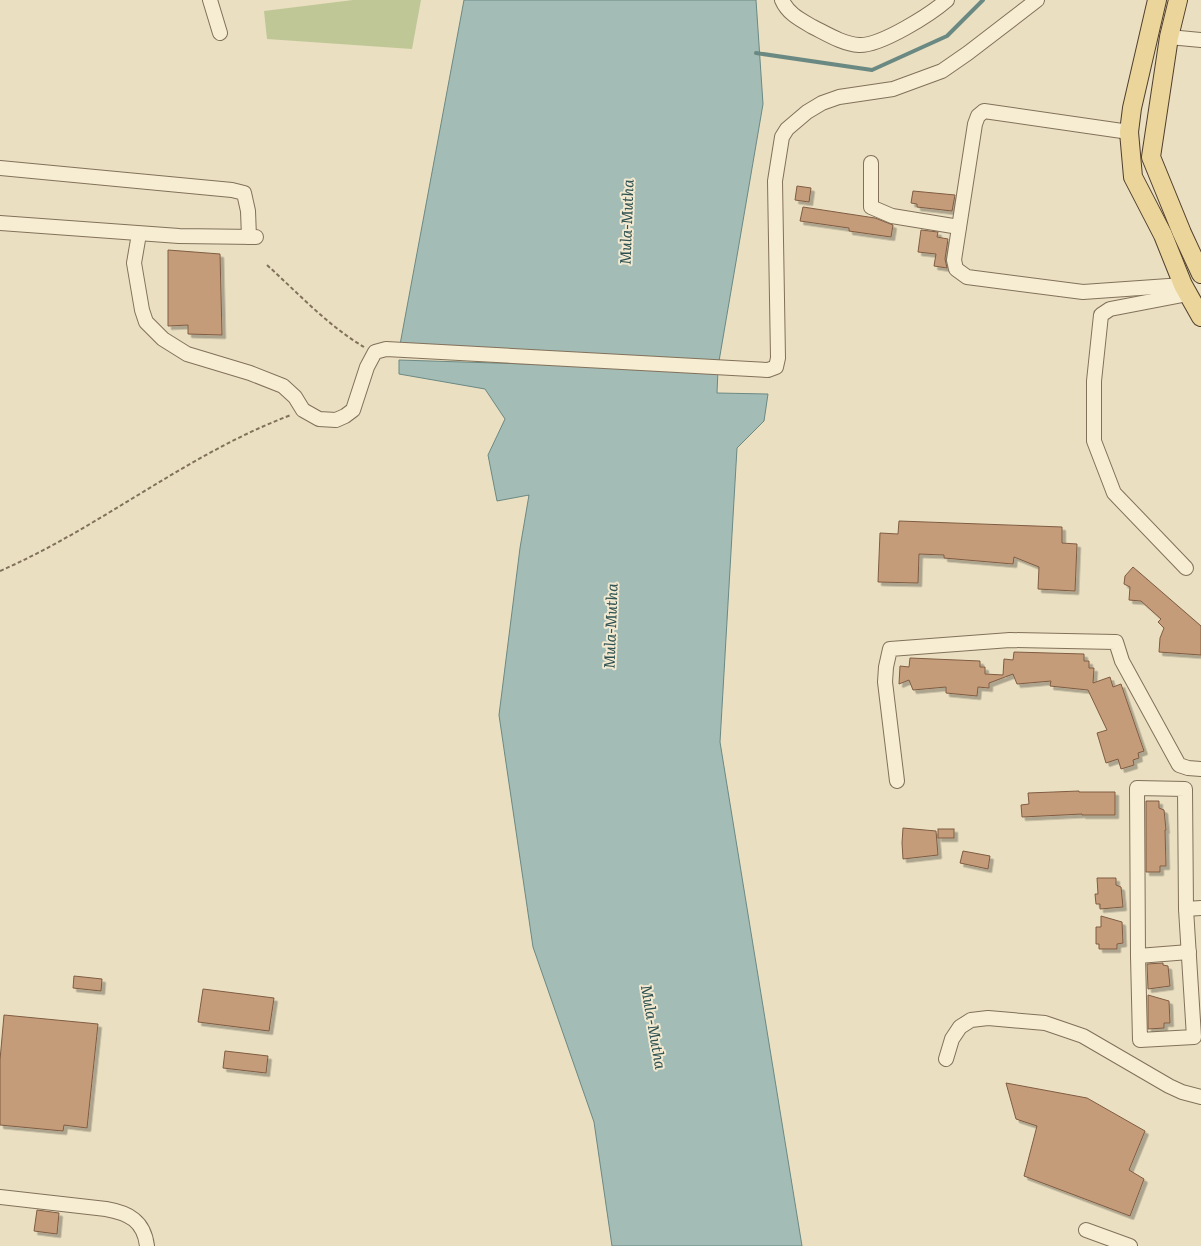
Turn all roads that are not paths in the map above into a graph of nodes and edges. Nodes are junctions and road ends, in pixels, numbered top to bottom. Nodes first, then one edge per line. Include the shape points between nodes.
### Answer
1 (210, 0) edge
2 (782, 0) edge
3 (947, 0) edge
4 (1037, 0) edge
5 (1157, 0) edge
6 (1178, 0) edge
7 (220, 33) dead end
8 (1169, 37) junction
9 (1201, 40) edge
10 (1129, 132) junction
11 (871, 162) dead end
12 (0, 168) edge
13 (0, 223) edge
14 (959, 227) junction
15 (139, 234) junction
16 (1201, 274) edge
17 (1185, 290) junction
18 (1201, 317) edge
19 (1186, 568) dead end
20 (1201, 769) edge
21 (897, 781) dead end
22 (1201, 908) edge
23 (1186, 910) junction
24 (1188, 952) junction
25 (1138, 956) junction
26 (946, 1059) dead end
27 (1201, 1097) edge
28 (0, 1198) edge
29 (1086, 1230) dead end
30 (147, 1246) edge
31 (1130, 1246) edge

1 - 7 street
2 - 3 street via 795,17 845,42 860,45 874,43 913,24
4 - 15 street via 942,71 893,89 839,97 822,103 787,129 782,138 775,181 778,358 776,367 768,370 386,349 375,352 353,410 336,420 319,419 303,410 295,396 283,386 188,354 163,339 146,322 134,263
5 - 10 main road
6 - 8 main road
8 - 9 street
8 - 16 main road via 1151,157
10 - 14 street via 984,111 975,124
10 - 17 main road via 1133,177 1163,235
11 - 14 street via 871,207 892,216
12 - 15 street via 244,193 253,237
13 - 15 street
14 - 17 street via 954,260 956,269 967,277 1083,292
17 - 18 main road
17 - 19 street via 1110,309 1100,316 1094,441 1114,493
20 - 21 street via 1179,765 1122,661 1116,642 1010,640 890,649 885,682
22 - 23 street
23 - 24 street
23 - 25 street via 1185,789 1137,788
24 - 25 street
24 - 25 street via 1194,1038 1140,1040
26 - 27 street via 952,1039 960,1027 971,1020 988,1018 1045,1023 1082,1036 1170,1086
28 - 30 street via 123,1212 138,1222
29 - 31 street

